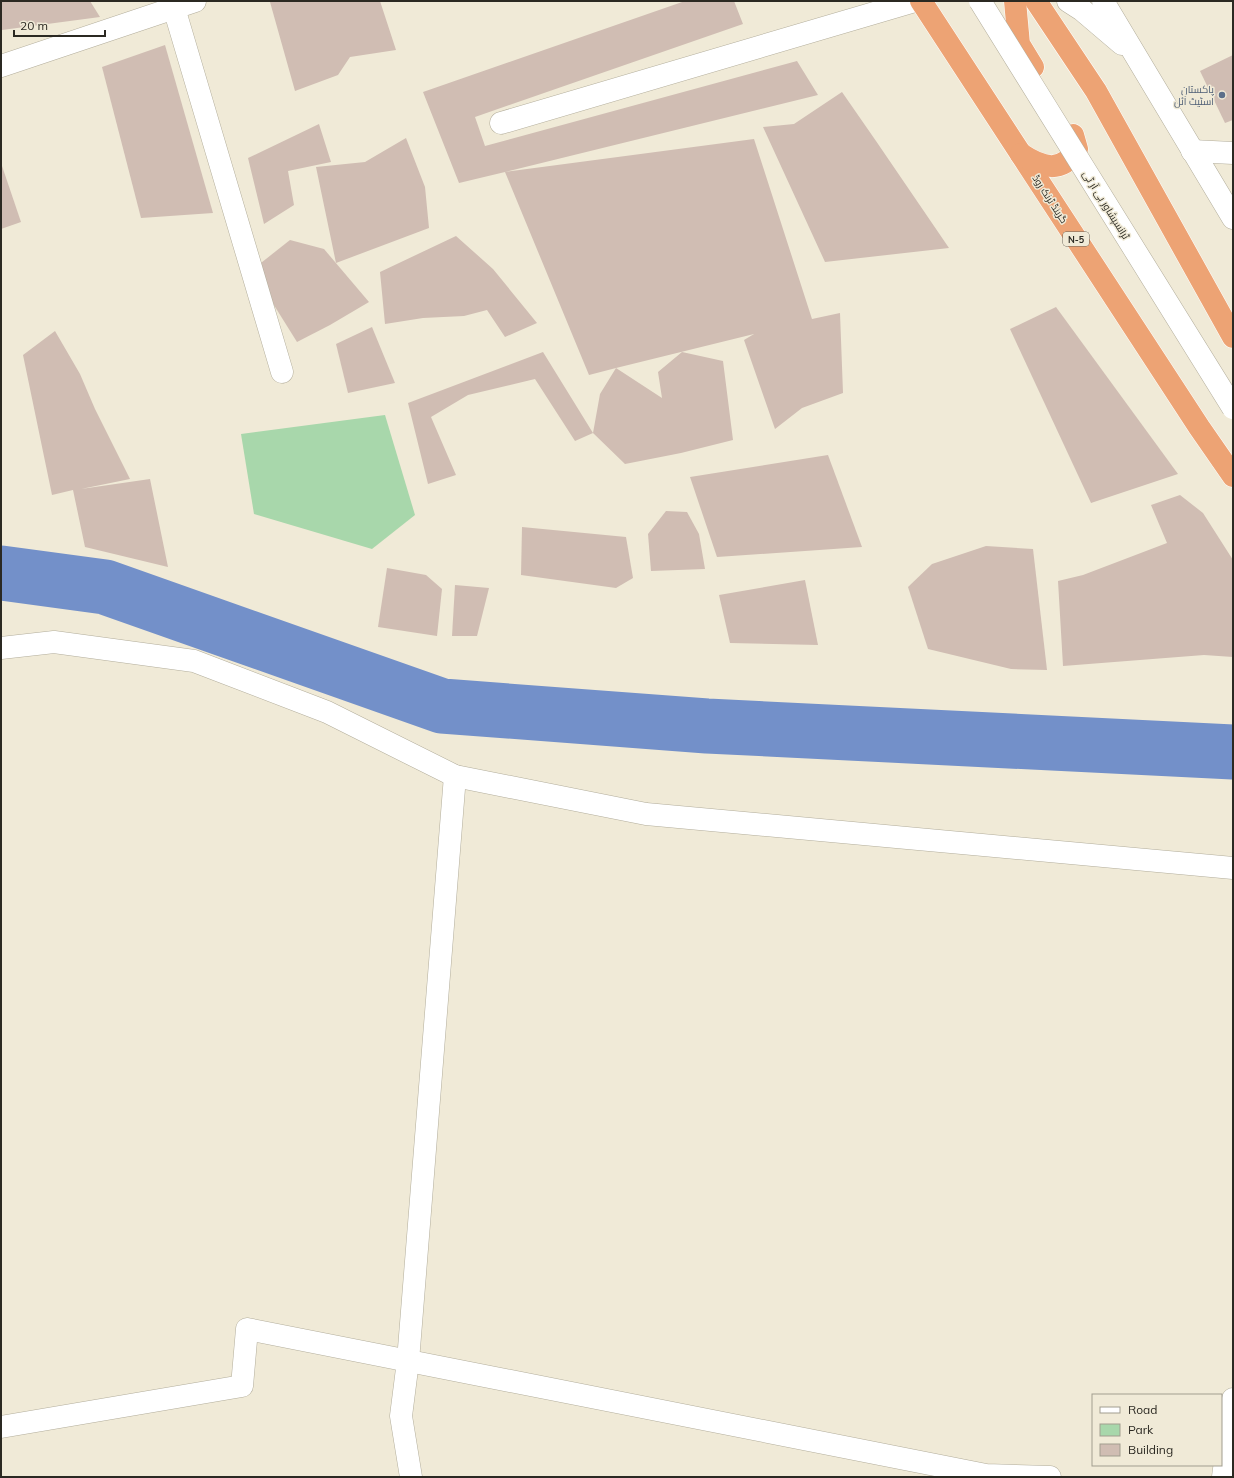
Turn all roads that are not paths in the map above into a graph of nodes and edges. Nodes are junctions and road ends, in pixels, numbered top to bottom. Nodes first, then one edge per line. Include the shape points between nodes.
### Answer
1 (195, 1) edge
2 (914, 1) edge
3 (921, 1) edge
4 (980, 1) edge
5 (1015, 1) edge
6 (1036, 1) edge
7 (1068, 1) edge
8 (1103, 1) edge
9 (174, 8) junction
10 (1133, 52) junction
11 (1, 66) edge
12 (501, 123) dead end
13 (1192, 151) junction
14 (1233, 153) edge
15 (1021, 154) junction
16 (1233, 218) edge
17 (1233, 337) edge
18 (282, 372) dead end
19 (1233, 408) edge
20 (1233, 476) edge
21 (1, 648) edge
22 (456, 776) junction
23 (1233, 868) edge
24 (408, 1361) junction
25 (1233, 1399) edge
26 (1, 1427) edge
27 (411, 1477) edge
28 (1050, 1477) edge
29 (1223, 1477) edge

1 - 9 street
2 - 12 street
3 - 15 highway, گرینڈ ٹرنک روڈ / N-5
4 - 19 street, ٹرانسپشاور بی آر ٹی, bridge
5 - 15 highway via 1019,44 1068,123 1077,149 1067,162 1052,167 1039,165
6 - 17 highway via 1096,91
7 - 10 street
8 - 10 street
9 - 11 street
9 - 18 street
10 - 13 street
13 - 14 street
13 - 16 street
15 - 20 highway, گرینڈ ٹرنک روڈ / N-5 via 1198,427
21 - 22 street via 54,642 194,661 327,712
22 - 23 street via 646,814
22 - 24 street
24 - 26 street via 247,1329 242,1386
24 - 27 street via 401,1416
24 - 28 street via 986,1476
25 - 29 street

